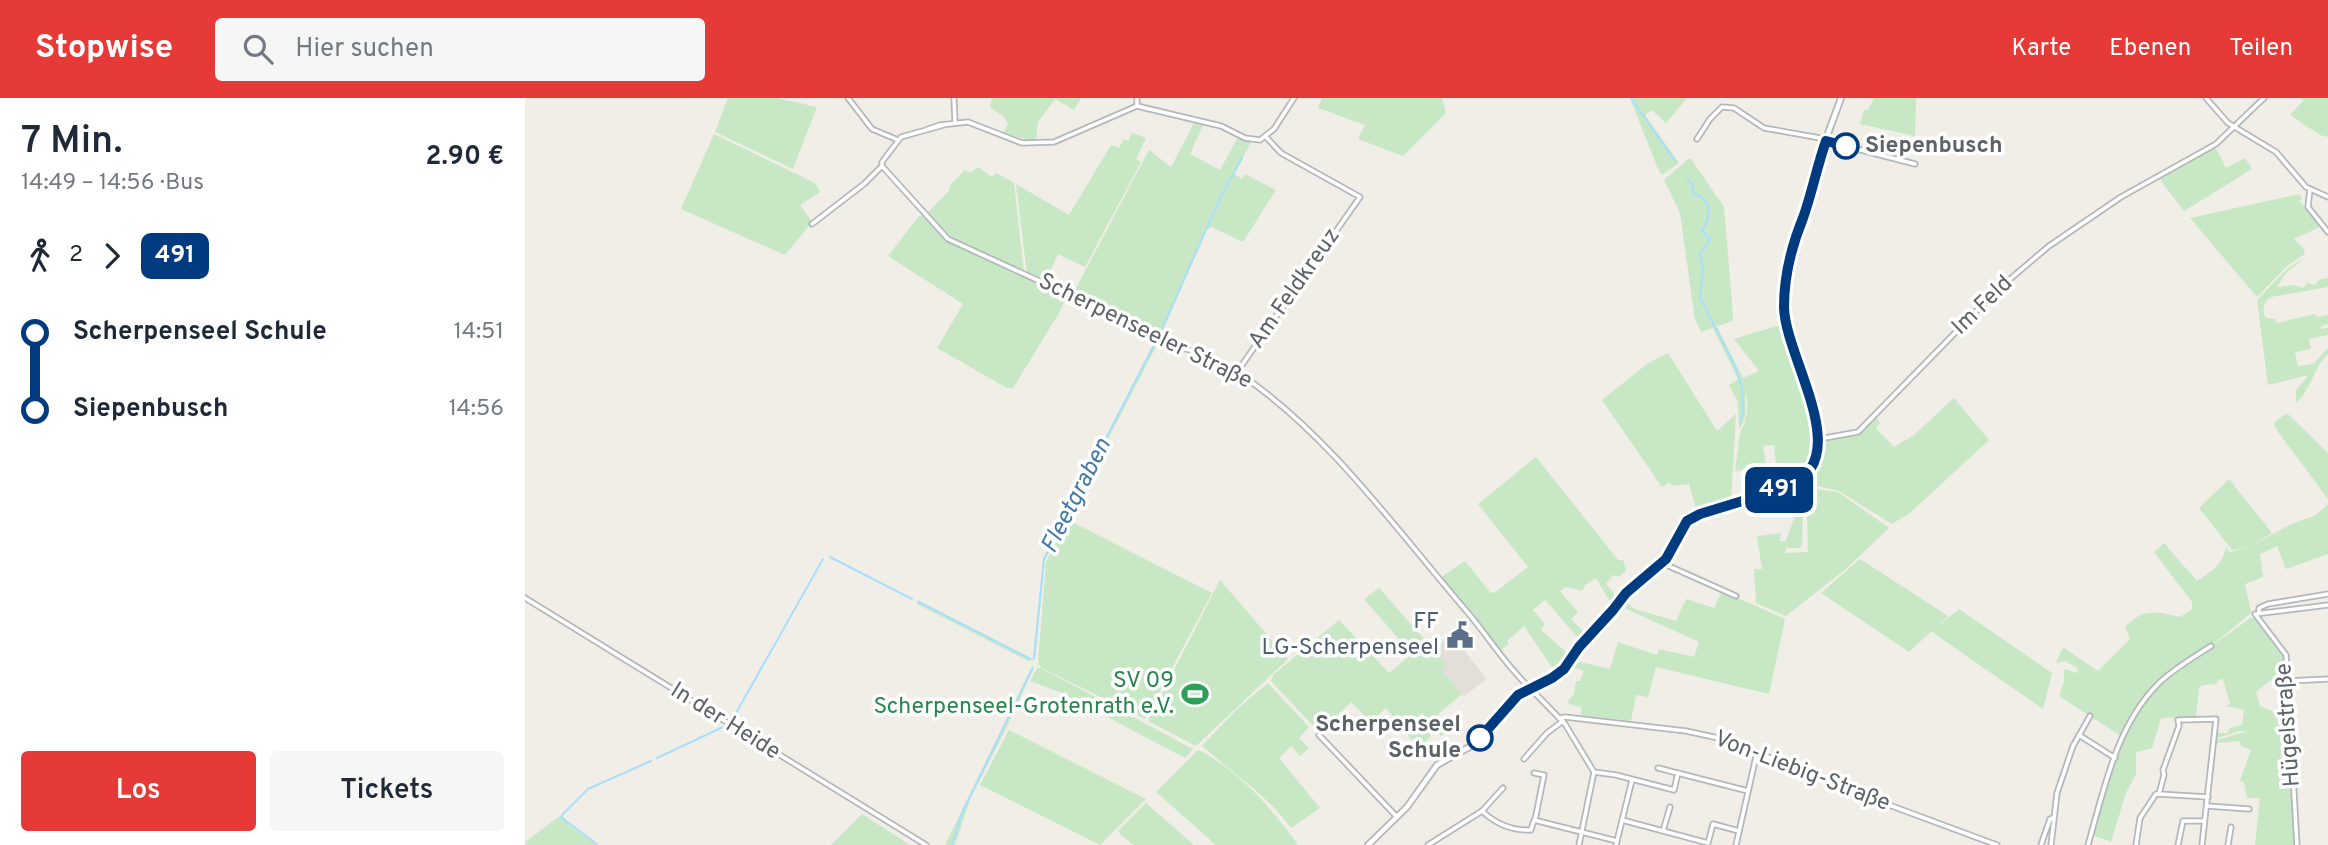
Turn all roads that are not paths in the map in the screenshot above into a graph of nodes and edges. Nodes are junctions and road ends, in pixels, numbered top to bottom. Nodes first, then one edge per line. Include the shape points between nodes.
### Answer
1 (848, 98) edge
2 (954, 98) edge
3 (1294, 98) edge
4 (1841, 98) edge
5 (2206, 98) edge
6 (2264, 98) edge
7 (1135, 101) edge
8 (955, 122) junction
9 (2235, 128) junction
10 (1266, 137) junction
11 (1697, 139) dead end
12 (898, 140) junction
13 (1826, 140) junction
14 (1915, 164) dead end
15 (882, 166) junction
16 (2310, 189) junction
17 (1348, 190) junction
18 (2328, 197) edge
19 (1353, 206) junction
20 (812, 224) dead end
21 (2328, 232) edge
22 (1237, 372) junction
23 (1819, 439) junction
24 (1662, 563) junction
25 (2328, 594) edge
26 (1736, 596) dead end
27 (525, 598) edge
28 (2328, 605) edge
29 (2257, 614) junction
30 (2211, 646) dead end
31 (2328, 679) edge
32 (2288, 681) junction
33 (1530, 688) junction
34 (2090, 716) dead end
35 (1562, 720) junction
36 (1319, 734) dead end
37 (2079, 735) junction
38 (1757, 752) junction
39 (2115, 758) junction
40 (1524, 759) dead end
41 (1658, 768) dead end
42 (1594, 772) junction
43 (1534, 773) dead end
44 (1678, 773) junction
45 (1632, 780) junction
46 (1503, 788) dead end
47 (1748, 791) junction
48 (2159, 794) junction
49 (2208, 797) junction
50 (2207, 806) junction
51 (1670, 807) dead end
52 (2246, 807) dead end
53 (1482, 811) junction
54 (1397, 817) junction
55 (2053, 818) junction
56 (1622, 820) junction
57 (1534, 821) junction
58 (2204, 821) junction
59 (2231, 827) dead end
60 (1663, 831) junction
61 (1739, 831) junction
62 (1582, 832) junction
63 (1617, 843) edge
64 (926, 845) edge
65 (1368, 845) edge
66 (1428, 845) edge
67 (1579, 845) edge
68 (1736, 845) edge
69 (1997, 845) edge
70 (2041, 845) edge
71 (2051, 845) edge
72 (2088, 845) edge
73 (2136, 845) edge
74 (2178, 845) edge
75 (2202, 845) edge
76 (2228, 845) edge
77 (2297, 845) edge

1 - 12 street via 872,129
2 - 8 street
3 - 10 street
4 - 13 main road
5 - 9 street
6 - 9 street, Im Feld
7 - 8 street via 1047,143 1022,143
7 - 10 street via 1251,139
8 - 12 street
9 - 16 street via 2277,152
9 - 23 street, Im Feld via 2049,246 2008,280 1858,432
10 - 17 street, Am Feldkreuz via 1281,153
11 - 13 street via 1723,107 1734,108 1764,128
12 - 15 street
13 - 14 street
13 - 23 main road via 1789,265 1784,308
15 - 20 street
15 - 22 street, Scherpenseeler Straße via 948,239
16 - 18 street
16 - 21 street via 2308,207
17 - 19 street, Am Feldkreuz
17 - 19 street, Am Feldkreuz via 1360,197
19 - 22 street, Am Feldkreuz
22 - 33 street, Scherpenseeler Straße via 1305,426 1419,553
23 - 24 main road via 1816,460 1801,481 1691,518
24 - 26 street
24 - 33 main road via 1626,593 1564,669
25 - 29 street via 2269,604
27 - 64 street, In der Heide
28 - 29 street
29 - 32 street, Hügelstraße via 2286,654
30 - 39 street via 2150,693
31 - 32 street
32 - 77 street, Hügelstraße
33 - 35 street
33 - 54 main road via 1517,696 1473,745 1437,765
34 - 37 street
35 - 38 street, Von-Liebig-Straße via 1702,734
35 - 40 street
35 - 42 street
36 - 54 street
37 - 39 street
37 - 55 street via 2068,756
38 - 47 street
38 - 69 street, Von-Liebig-Straße
39 - 72 street
41 - 44 street
42 - 45 street
42 - 62 street
43 - 57 street via 1544,775
44 - 45 street via 1674,790
44 - 47 street
45 - 56 street
46 - 53 street
47 - 61 street
48 - 49 street
48 - 49 street via 2178,720 2217,719
48 - 73 street via 2140,816
49 - 50 street
50 - 52 street
50 - 58 street
51 - 60 street
53 - 57 street via 1509,828 1531,830
53 - 66 street
54 - 65 main road
55 - 70 street
55 - 71 street
56 - 60 street
56 - 63 street
57 - 62 street
58 - 74 street via 2183,821
58 - 75 street
59 - 76 street
60 - 61 street via 1708,843 1713,824
61 - 68 street
62 - 63 street
62 - 67 street

